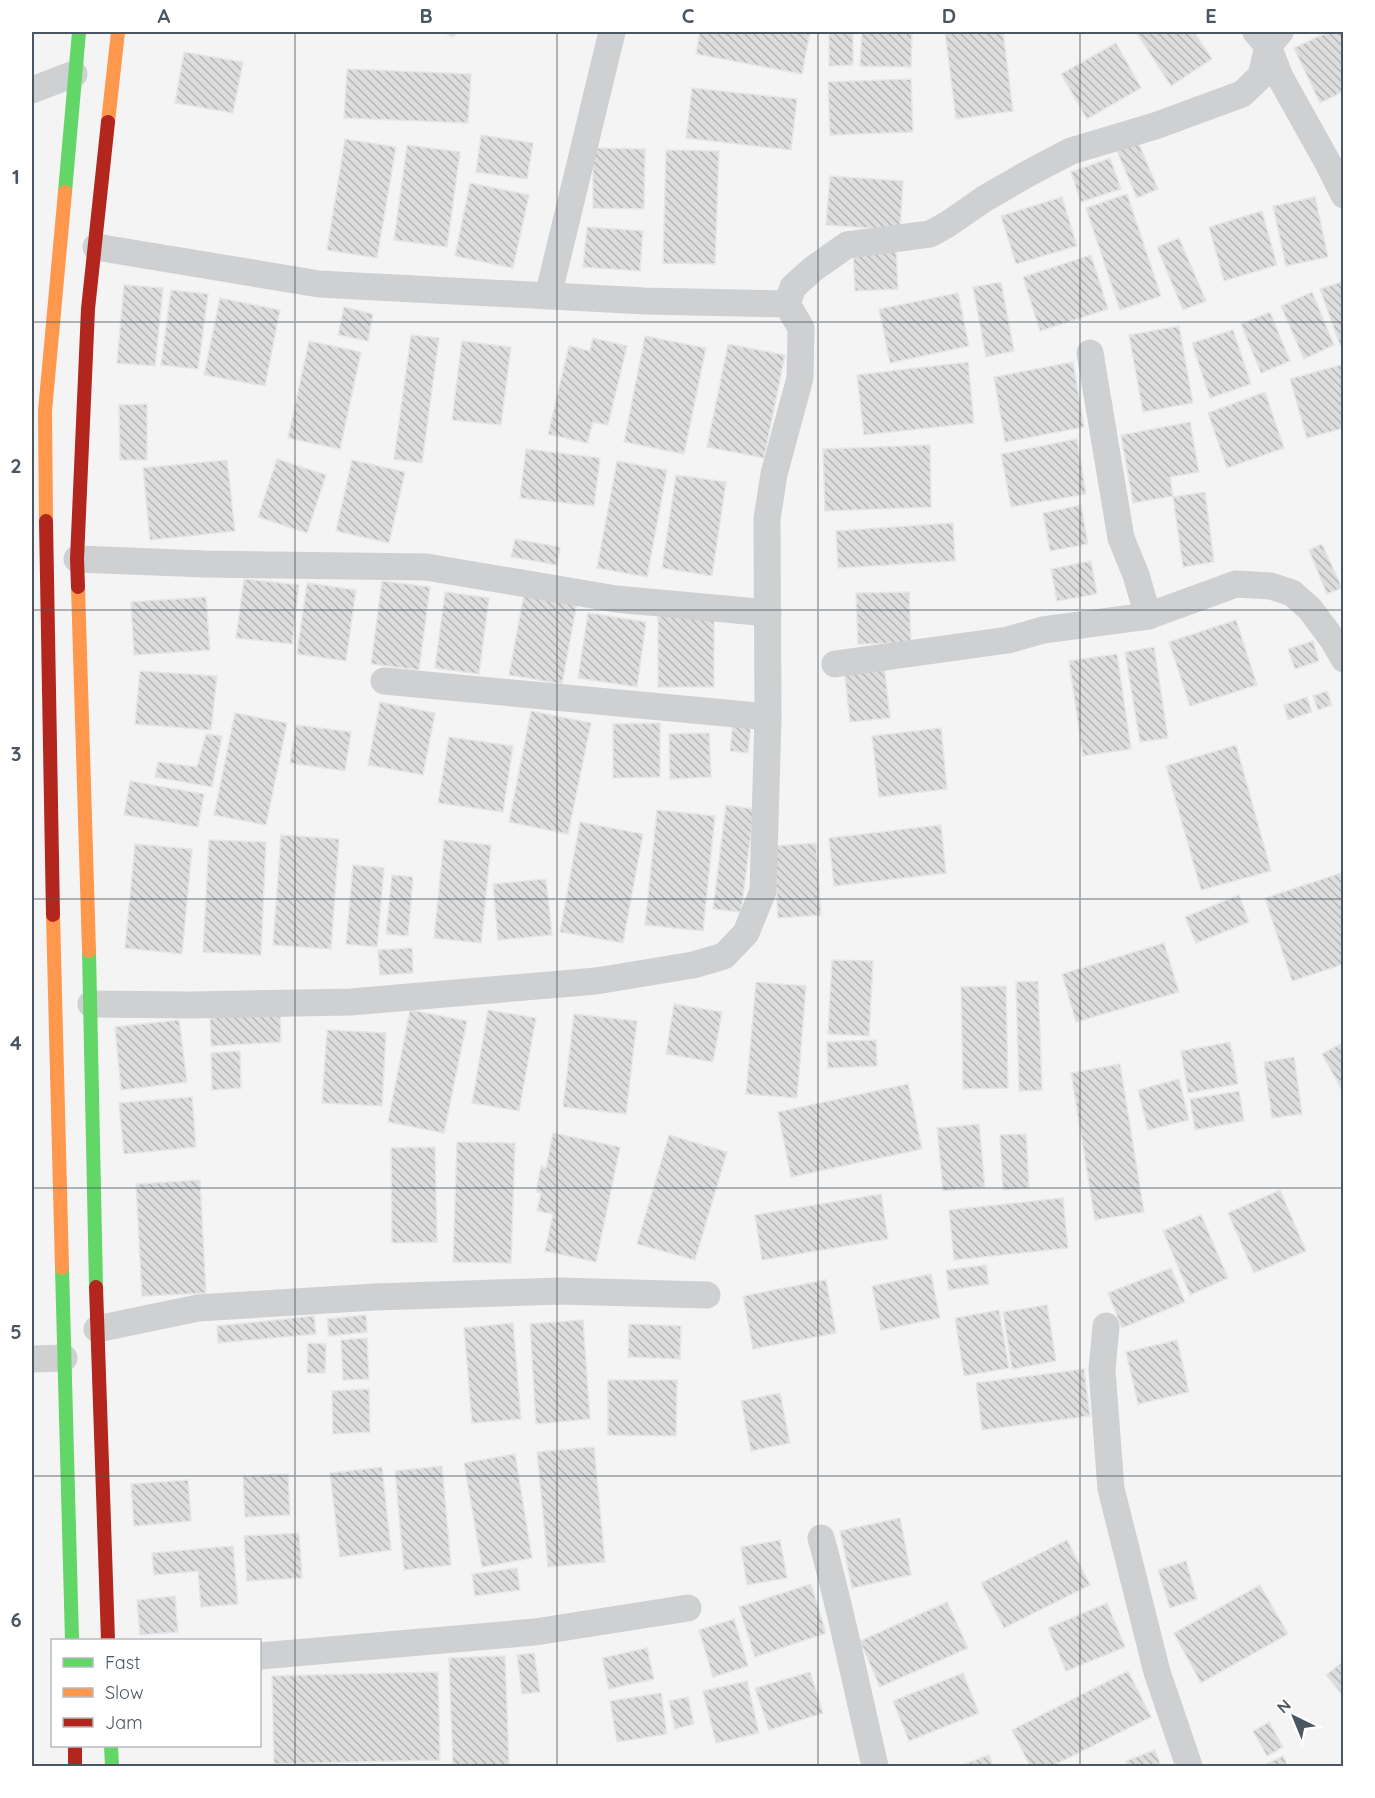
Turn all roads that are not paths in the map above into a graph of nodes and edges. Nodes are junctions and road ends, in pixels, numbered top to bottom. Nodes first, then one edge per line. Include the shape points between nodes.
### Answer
1 (79, 32) edge
2 (118, 32) edge
3 (612, 32) edge
4 (1268, 36) edge
5 (74, 74) junction
6 (32, 90) edge
7 (1344, 195) edge
8 (96, 247) junction
9 (548, 296) junction
10 (787, 304) junction
11 (1090, 353) dead end
12 (77, 559) junction
13 (768, 613) junction
14 (1148, 616) junction
15 (1344, 660) edge
16 (836, 664) dead end
17 (384, 681) dead end
18 (768, 717) junction
19 (41, 805) edge
20 (91, 1004) junction
21 (707, 1295) dead end
22 (1106, 1326) dead end
23 (98, 1329) junction
24 (64, 1358) junction
25 (32, 1359) edge
26 (821, 1538) dead end
27 (688, 1608) dead end
28 (72, 1639) edge
29 (108, 1639) edge
30 (261, 1656) edge
31 (75, 1747) edge
32 (111, 1747) edge
33 (75, 1767) edge
34 (112, 1767) edge
35 (875, 1767) edge
36 (1190, 1767) edge

1 - 5 street
2 - 8 street
3 - 9 street
4 - 7 street via 1280,77
4 - 10 street via 1261,76 1242,94 1071,151 930,234 847,245 793,287
5 - 6 street
5 - 19 street via 45,411
8 - 9 street via 319,284
8 - 12 street via 88,309
9 - 10 street
10 - 13 street via 801,328 800,378 774,474 767,519
11 - 14 street via 1122,538
12 - 13 street via 426,567 616,599
12 - 20 street
13 - 18 street
14 - 15 street via 1236,584 1271,586 1292,593 1310,609
14 - 16 street
17 - 18 street
18 - 20 street via 763,891 746,933 724,956 596,981 351,1002
19 - 24 street
20 - 23 street
21 - 23 street via 560,1291 364,1298 198,1308
22 - 36 street via 1102,1370 1111,1489 1157,1672
23 - 29 street
24 - 25 street
24 - 28 street
26 - 35 street
27 - 30 street via 535,1632
31 - 33 street
32 - 34 street

